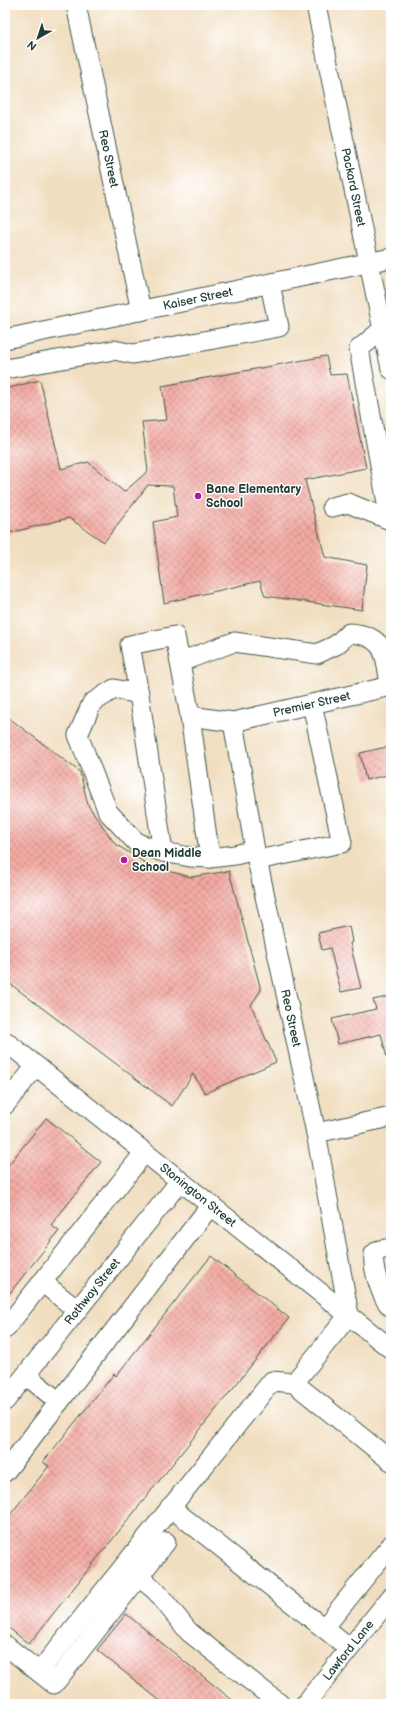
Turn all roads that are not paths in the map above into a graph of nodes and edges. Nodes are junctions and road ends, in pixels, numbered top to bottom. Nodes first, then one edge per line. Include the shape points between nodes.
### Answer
1 (76, 5) edge
2 (316, 5) edge
3 (391, 258) edge
4 (369, 262) junction
5 (270, 284) junction
6 (141, 311) junction
7 (383, 329) junction
8 (5, 339) edge
9 (391, 368) edge
10 (5, 369) edge
11 (332, 507) dead end
12 (390, 520) edge
13 (180, 662) junction
14 (390, 686) edge
15 (139, 694) junction
16 (312, 704) junction
17 (190, 716) junction
18 (233, 722) junction
19 (163, 852) junction
20 (256, 855) junction
21 (210, 858) junction
22 (5, 1041) edge
23 (36, 1066) junction
24 (5, 1105) edge
25 (391, 1117) edge
26 (316, 1133) junction
27 (144, 1153) junction
28 (180, 1181) junction
29 (211, 1205) junction
30 (391, 1248) edge
31 (42, 1282) junction
32 (391, 1307) edge
33 (77, 1310) junction
34 (349, 1315) junction
35 (5, 1329) edge
36 (389, 1342) edge
37 (26, 1375) junction
38 (294, 1383) junction
39 (5, 1401) edge
40 (59, 1402) junction
41 (391, 1461) edge
42 (5, 1472) edge
43 (170, 1507) junction
44 (166, 1542) dead end
45 (391, 1544) edge
46 (139, 1577) junction
47 (391, 1597) edge
48 (324, 1628) junction
49 (5, 1645) edge
50 (349, 1648) junction
51 (38, 1672) junction
52 (280, 1704) edge
53 (305, 1704) edge

1 - 6 street, Reo Street
2 - 4 street, Packard Street
3 - 4 street, Kaiser Street
4 - 5 street, Kaiser Street
4 - 7 street, Packard Street
5 - 6 street, Kaiser Street
5 - 10 street via 279,326 133,354 114,350
6 - 8 street, Kaiser Street
7 - 9 street, Packard Street
7 - 12 street via 359,349
11 - 12 street via 348,503
13 - 14 street via 234,642 317,654 336,645 349,633 362,634 374,640 385,652
13 - 15 street via 175,636 130,645
13 - 17 street
14 - 16 street, Premier Street
15 - 19 street
15 - 19 street via 114,688 92,703 78,735 108,812 137,843
16 - 18 street, Premier Street
16 - 20 street via 342,843
17 - 18 street
17 - 21 street
18 - 20 street, Reo Street
19 - 21 street
20 - 21 street
20 - 26 street, Reo Street
22 - 23 street, Stonington Street
23 - 24 street
23 - 27 street, Stonington Street
25 - 26 street
26 - 34 street, Reo Street
27 - 28 street, Stonington Street
27 - 31 street
28 - 29 street, Stonington Street
28 - 33 street, Rothway Street
29 - 34 street, Stonington Street
29 - 40 street
30 - 32 street via 379,1250 374,1254 373,1260 382,1295
31 - 33 street
31 - 35 street
33 - 37 street, Rothway Street
34 - 36 street, Stonington Street
34 - 38 street
37 - 39 street, Rothway Street
37 - 40 street
38 - 41 street
38 - 43 street via 272,1381
40 - 42 street
43 - 48 street
43 - 51 street
44 - 46 street
45 - 48 street
46 - 51 street via 54,1684
46 - 52 street via 156,1591 189,1632
47 - 50 street, Lawford Lane
48 - 50 street
49 - 51 street
50 - 53 street, Lawford Lane

